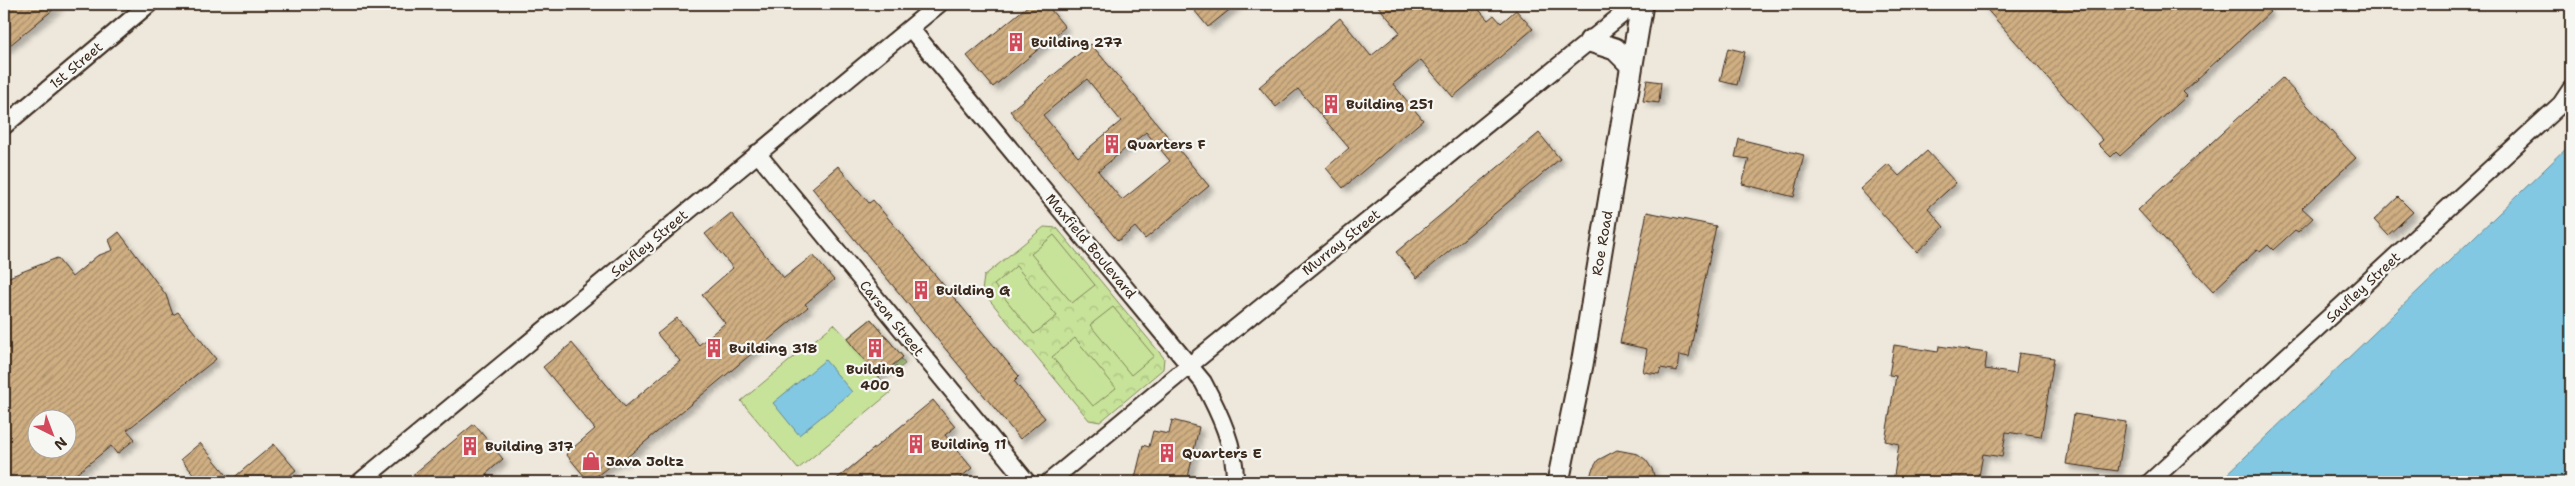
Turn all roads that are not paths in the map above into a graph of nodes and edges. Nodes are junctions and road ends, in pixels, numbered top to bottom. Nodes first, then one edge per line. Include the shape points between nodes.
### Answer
1 (149, 4) edge
2 (939, 4) edge
3 (1635, 4) edge
4 (1642, 4) edge
5 (910, 28) junction
6 (1590, 41) junction
7 (1631, 65) junction
8 (2571, 89) edge
9 (4, 126) edge
10 (757, 154) junction
11 (1190, 364) junction
12 (360, 482) edge
13 (1027, 482) edge
14 (1049, 482) edge
15 (1235, 482) edge
16 (1558, 482) edge
17 (2150, 482) edge

1 - 9 street, 1st Street
2 - 5 street, Saufley Street
3 - 6 street, Murray Street
4 - 7 street, Roe Road
5 - 10 street, Saufley Street
5 - 11 street, Maxfield Boulevard
6 - 7 street via 1615,48
6 - 11 street, Murray Street
7 - 16 street, Roe Road via 1582,365
8 - 17 street, Saufley Street via 2561,104
10 - 12 street, Saufley Street
10 - 13 street, Carson Street
11 - 14 street, Murray Street
11 - 15 street, Maxfield Boulevard via 1218,410 1231,450

